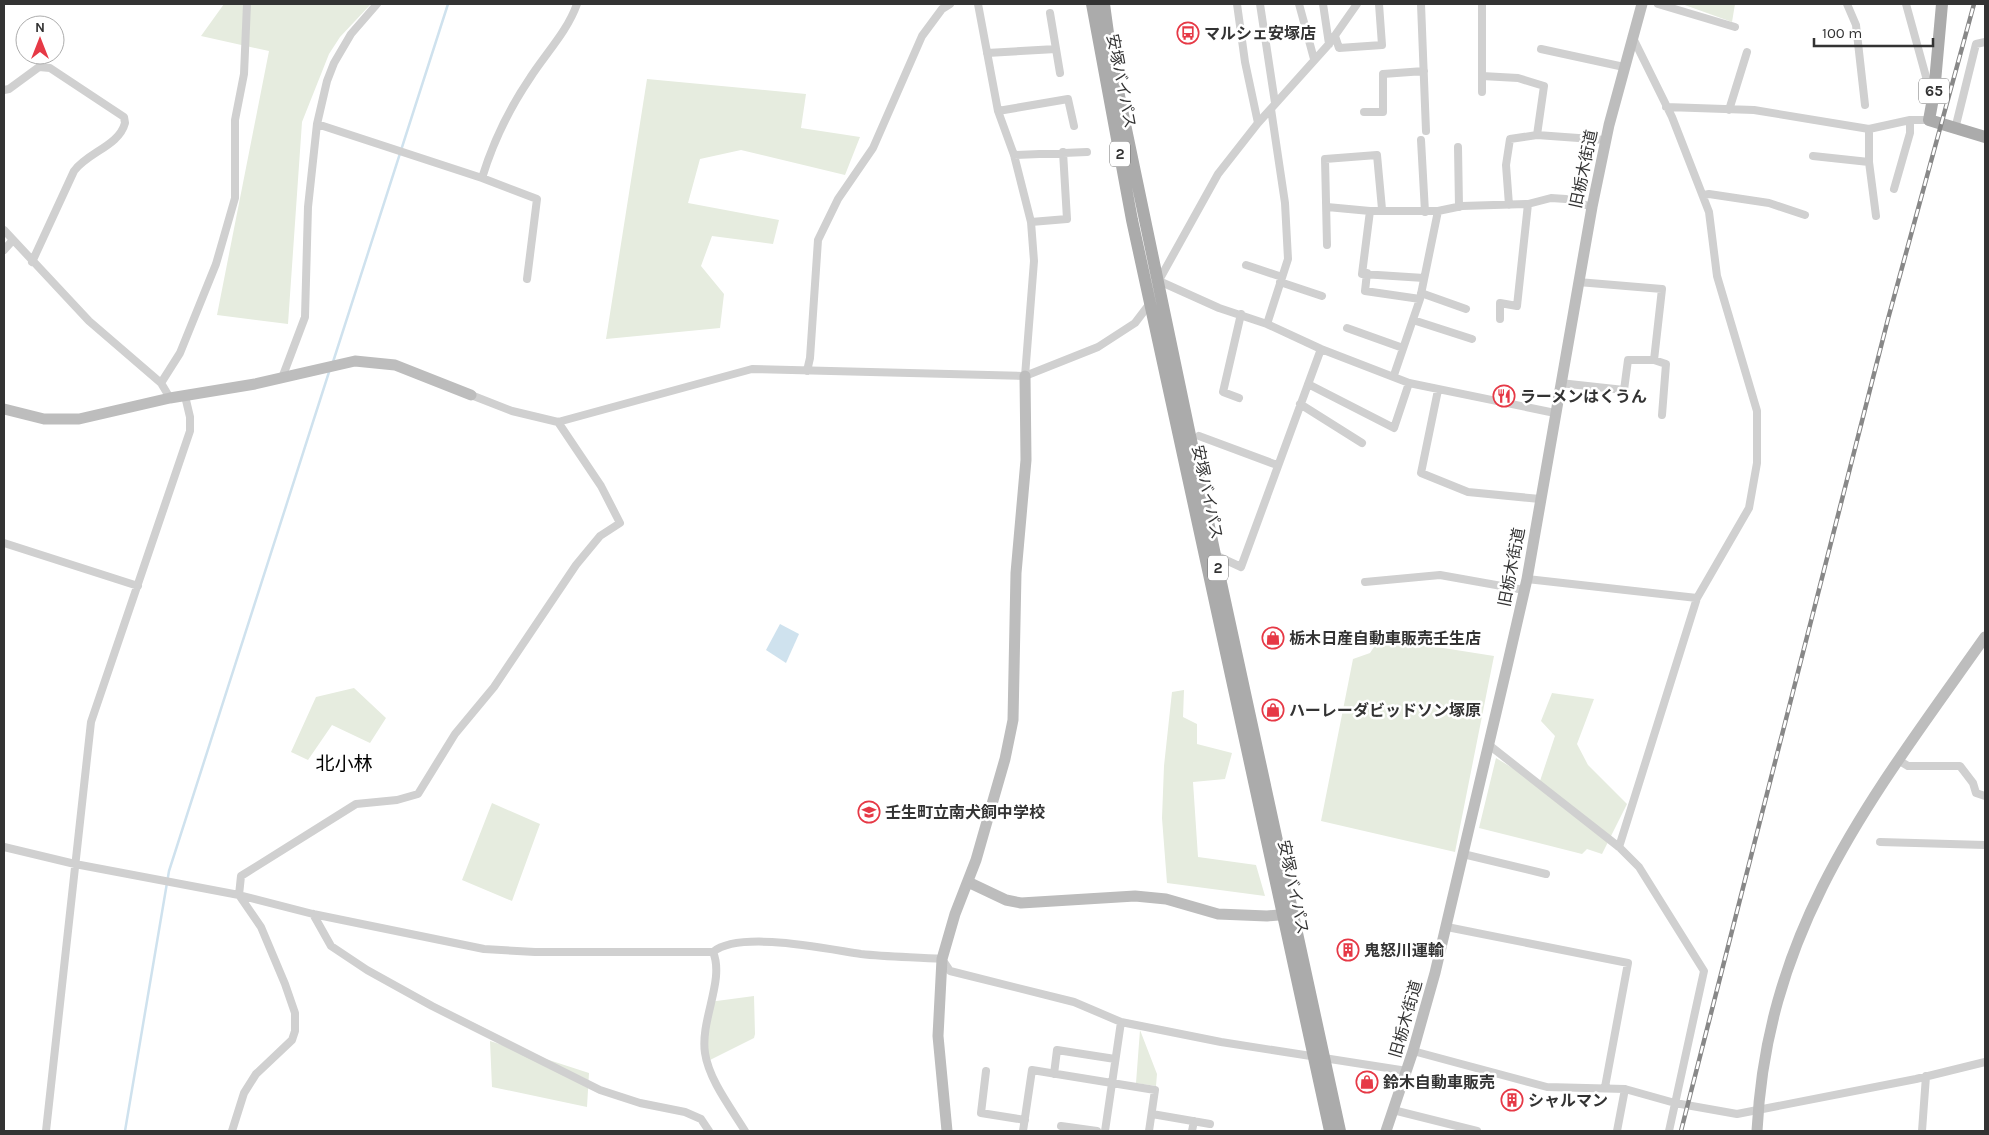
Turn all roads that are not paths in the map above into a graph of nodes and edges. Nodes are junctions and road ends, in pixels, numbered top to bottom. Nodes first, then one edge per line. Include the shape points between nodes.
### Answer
1 (248, 4) edge
2 (377, 4) edge
3 (576, 4) edge
4 (950, 4) edge
5 (978, 4) edge
6 (1092, 4) edge
7 (1104, 4) edge
8 (1237, 4) edge
9 (1260, 4) edge
10 (1299, 4) edge
11 (1323, 4) edge
12 (1357, 4) edge
13 (1379, 4) edge
14 (1421, 4) edge
15 (1482, 4) edge
16 (1642, 4) edge
17 (1658, 4) edge
18 (1848, 4) edge
19 (1906, 4) edge
20 (1942, 4) edge
21 (1050, 13) dead end
22 (1735, 27) dead end
23 (1335, 36) junction
24 (1632, 36) junction
25 (1985, 42) edge
26 (1329, 44) junction
27 (1056, 48) junction
28 (1541, 49) dead end
29 (1748, 52) dead end
30 (987, 53) junction
31 (1314, 59) junction
32 (1624, 67) junction
33 (1424, 71) junction
34 (1060, 73) dead end
35 (1482, 76) junction
36 (4, 90) edge
37 (1482, 92) dead end
38 (1934, 92) junction
39 (1865, 105) dead end
40 (1273, 106) junction
41 (1666, 108) junction
42 (1729, 110) junction
43 (998, 111) junction
44 (1364, 112) dead end
45 (1910, 120) junction
46 (1929, 120) junction
47 (1258, 122) junction
48 (317, 124) junction
49 (1074, 126) dead end
50 (1869, 129) junction
51 (1955, 129) junction
52 (1426, 131) dead end
53 (1537, 135) junction
54 (1985, 137) edge
55 (1421, 140) dead end
56 (1606, 140) junction
57 (1458, 147) dead end
58 (1063, 152) junction
59 (1087, 152) dead end
60 (1014, 155) junction
61 (1813, 156) dead end
62 (1869, 162) junction
63 (482, 178) junction
64 (1894, 189) dead end
65 (1704, 195) junction
66 (1528, 204) junction
67 (1509, 205) junction
68 (1327, 207) junction
69 (1459, 207) junction
70 (1592, 207) junction
71 (1382, 209) junction
72 (1370, 211) junction
73 (1438, 211) junction
74 (1425, 212) junction
75 (1805, 216) dead end
76 (1876, 216) dead end
77 (1031, 222) junction
78 (4, 230) edge
79 (12, 240) junction
80 (1327, 245) dead end
81 (4, 250) edge
82 (32, 262) junction
83 (1246, 265) dead end
84 (1367, 274) junction
85 (1424, 278) junction
86 (527, 279) dead end
87 (1281, 280) junction
88 (1159, 281) junction
89 (1578, 282) junction
90 (1322, 296) dead end
91 (1421, 296) junction
92 (1150, 304) junction
93 (1466, 309) dead end
94 (1241, 314) junction
95 (1500, 319) dead end
96 (1413, 320) junction
97 (1267, 324) junction
98 (1347, 328) dead end
99 (1472, 339) dead end
100 (1403, 348) junction
101 (1321, 349) junction
102 (1654, 360) junction
103 (807, 371) junction
104 (1394, 375) junction
105 (1024, 376) junction
106 (282, 378) junction
107 (161, 382) junction
108 (1409, 383) junction
109 (1560, 383) junction
110 (1308, 384) junction
111 (1438, 390) junction
112 (471, 395) joint
113 (185, 396) junction
114 (170, 398) junction
115 (1239, 398) dead end
116 (1300, 404) junction
117 (4, 409) edge
118 (1554, 413) junction
119 (1662, 416) dead end
120 (558, 422) junction
121 (1199, 436) dead end
122 (1362, 443) dead end
123 (1277, 466) junction
124 (1540, 499) junction
125 (4, 543) edge
126 (1215, 555) junction
127 (1364, 582) dead end
128 (1525, 584) junction
129 (138, 586) junction
130 (1697, 598) junction
131 (1985, 637) edge
132 (1489, 745) junction
133 (1898, 760) junction
134 (1985, 796) edge
135 (1880, 842) dead end
136 (1985, 844) edge
137 (4, 847) edge
138 (1619, 847) junction
139 (1464, 854) junction
140 (75, 864) junction
141 (1546, 874) dead end
142 (968, 882) junction
143 (239, 895) junction
144 (313, 914) junction
145 (1288, 915) junction
146 (1447, 927) junction
147 (713, 952) junction
148 (942, 959) junction
149 (1121, 1022) junction
150 (1413, 1051) junction
151 (1320, 1057) junction
152 (1116, 1059) junction
153 (1985, 1062) edge
154 (986, 1071) dead end
155 (1407, 1072) junction
156 (1054, 1074) junction
157 (1926, 1076) junction
158 (1112, 1084) junction
159 (1605, 1088) junction
160 (1625, 1089) junction
161 (1675, 1104) junction
162 (1393, 1110) junction
163 (1758, 1110) junction
164 (1152, 1114) junction
165 (1025, 1120) junction
166 (1194, 1121) junction
167 (1210, 1124) dead end
168 (1061, 1126) dead end
169 (46, 1131) edge
170 (232, 1131) edge
171 (709, 1131) edge
172 (745, 1131) edge
173 (947, 1131) edge
174 (1023, 1131) edge
175 (1096, 1131) edge
176 (1105, 1131) edge
177 (1149, 1131) edge
178 (1192, 1131) edge
179 (1330, 1131) edge
180 (1340, 1131) edge
181 (1386, 1131) edge
182 (1477, 1131) edge
183 (1617, 1131) edge
184 (1669, 1131) edge
185 (1757, 1131) edge
186 (1922, 1131) edge

1 - 107 street via 244,74 235,120 235,198 216,264 180,353
2 - 48 street via 336,57
3 - 63 street via 565,31 530,77 504,121
4 - 103 street via 942,9 922,36 873,148 838,199 818,240
5 - 30 street
6 - 92 main road, 安塚バイパス / 2
7 - 88 main road, 安塚バイパス / 2 via 1112,62
8 - 47 street
9 - 40 street
10 - 31 street
11 - 26 street
12 - 23 street
13 - 23 street via 1382,45 1339,48
14 - 33 street
15 - 35 street
16 - 24 street, 旧栃木街道
17 - 22 street
18 - 39 street via 1856,25
19 - 38 street via 1928,84
20 - 38 main road, 65
21 - 27 street
23 - 26 street
24 - 32 street, 旧栃木街道
24 - 41 street
25 - 51 street via 1976,44
26 - 31 street
27 - 30 street
27 - 34 street
28 - 32 street
29 - 42 street
30 - 43 street
31 - 40 street
32 - 56 street, 旧栃木街道
33 - 44 street via 1382,74 1383,112
33 - 52 street
35 - 37 street
35 - 53 street via 1518,78 1544,86
36 - 82 street via 39,67 50,68 124,117 126,122 119,136 84,159 74,171
38 - 46 main road, 65
40 - 47 street
40 - 87 street via 1288,259
41 - 42 street
41 - 65 street
42 - 50 street via 1763,112
43 - 49 street via 1068,99
43 - 60 street
45 - 46 street
45 - 50 street
45 - 64 street via 1910,133
46 - 51 main road, 65
47 - 88 street via 1218,174
48 - 63 street
48 - 106 street via 308,207 305,317
50 - 62 street
51 - 54 main road, 65
53 - 56 street
53 - 67 street via 1510,139 1506,165
55 - 74 street
56 - 70 street, 旧栃木街道
57 - 69 street
58 - 59 street
58 - 60 street
58 - 77 street via 1066,219
60 - 77 street
61 - 62 street
62 - 76 street
63 - 86 street via 538,200
65 - 75 street via 1769,203
65 - 130 street via 1717,276 1755,400 1758,443 1749,508
66 - 67 street
66 - 70 street via 1551,198
66 - 95 street via 1517,306 1500,303
67 - 69 street
68 - 71 street via 1325,159 1377,156
68 - 72 street
68 - 80 street
69 - 73 street
70 - 89 street, 旧栃木街道
71 - 72 street
71 - 74 street
72 - 84 street via 1362,274
73 - 74 street
73 - 85 street
77 - 105 street via 1034,261
78 - 79 street
79 - 81 street
79 - 82 street
82 - 107 street via 89,322
83 - 87 street
84 - 85 street
84 - 91 street via 1365,291
85 - 91 street
87 - 90 street
87 - 97 street
88 - 92 street
88 - 94 street via 1219,308
88 - 126 main road, 安塚バイパス / 2
89 - 102 street via 1662,289
89 - 109 street, 旧栃木街道
91 - 93 street
91 - 96 street
92 - 105 street via 1135,323 1098,346
92 - 145 main road, 安塚バイパス / 2
94 - 97 street
94 - 115 street via 1223,392
96 - 99 street
96 - 100 street
97 - 101 street
98 - 100 street
100 - 104 street
101 - 104 street
101 - 110 street
102 - 109 street via 1628,360 1624,390
102 - 119 street via 1666,364
103 - 105 street
103 - 120 street via 747,370
104 - 108 street
105 - 142 street via 1026,460 1016,573 1013,720 1004,764
106 - 112 street via 344,362 368,360 411,370
106 - 113 street
107 - 114 street
108 - 110 street via 1394,428
108 - 111 street
109 - 118 street, 旧栃木街道
110 - 116 street
111 - 118 street
111 - 124 street via 1421,473 1468,492
112 - 120 street via 512,411
113 - 114 street
113 - 129 street via 190,431
114 - 117 street via 79,419 44,419
116 - 122 street
116 - 123 street
118 - 124 street, 旧栃木街道
120 - 143 street via 601,486 620,522 600,536 576,566 494,687 455,734 418,794 397,800 356,804 345,809 241,876
121 - 123 street
123 - 126 street via 1241,567
124 - 128 street, 旧栃木街道
125 - 129 street
126 - 145 main road, 安塚バイパス / 2
127 - 128 street via 1440,575
128 - 130 street
128 - 132 street, 旧栃木街道
129 - 140 street via 91,722
130 - 138 street
131 - 133 street
132 - 138 street
132 - 139 street, 旧栃木街道
133 - 134 street via 1908,766 1960,766 1973,783 1976,793
133 - 163 street via 1838,854 1796,941 1765,1053
135 - 136 street
137 - 140 street
138 - 161 street via 1639,867 1704,971
139 - 141 street
139 - 146 street, 旧栃木街道
140 - 143 street
140 - 169 street
142 - 145 street via 1021,904 1151,896 1218,914
142 - 148 street
143 - 144 street
143 - 170 street via 261,927 285,984 295,1013 295,1031 292,1040 256,1074 244,1093
144 - 147 street via 484,949
144 - 171 street via 331,946 432,1006 600,1090 701,1119
145 - 151 main road, 安塚バイパス / 2
146 - 150 street, 旧栃木街道
146 - 159 street via 1628,964
147 - 148 street via 720,946 773,941 862,954
147 - 172 street via 718,964 705,1031 705,1053 710,1070
148 - 149 street via 950,971 1074,1002
148 - 173 street via 938,1036
149 - 151 street
149 - 152 street
150 - 155 street, 旧栃木街道
150 - 159 street via 1547,1087
151 - 155 street
151 - 179 main road, 安塚バイパス / 2
151 - 180 main road, 安塚バイパス / 2
152 - 156 street via 1057,1050
152 - 158 street
153 - 157 street
154 - 165 street via 981,1112
155 - 162 street, 旧栃木街道
156 - 158 street
156 - 165 street via 1032,1070
157 - 163 street
157 - 186 street
158 - 164 street via 1155,1090
158 - 176 street
159 - 160 street
160 - 161 street
160 - 183 street
161 - 163 street via 1737,1114
161 - 184 street
162 - 181 street, 旧栃木街道
162 - 182 street
163 - 185 street
164 - 166 street
164 - 177 street
165 - 174 street
166 - 167 street
166 - 178 street
168 - 175 street

